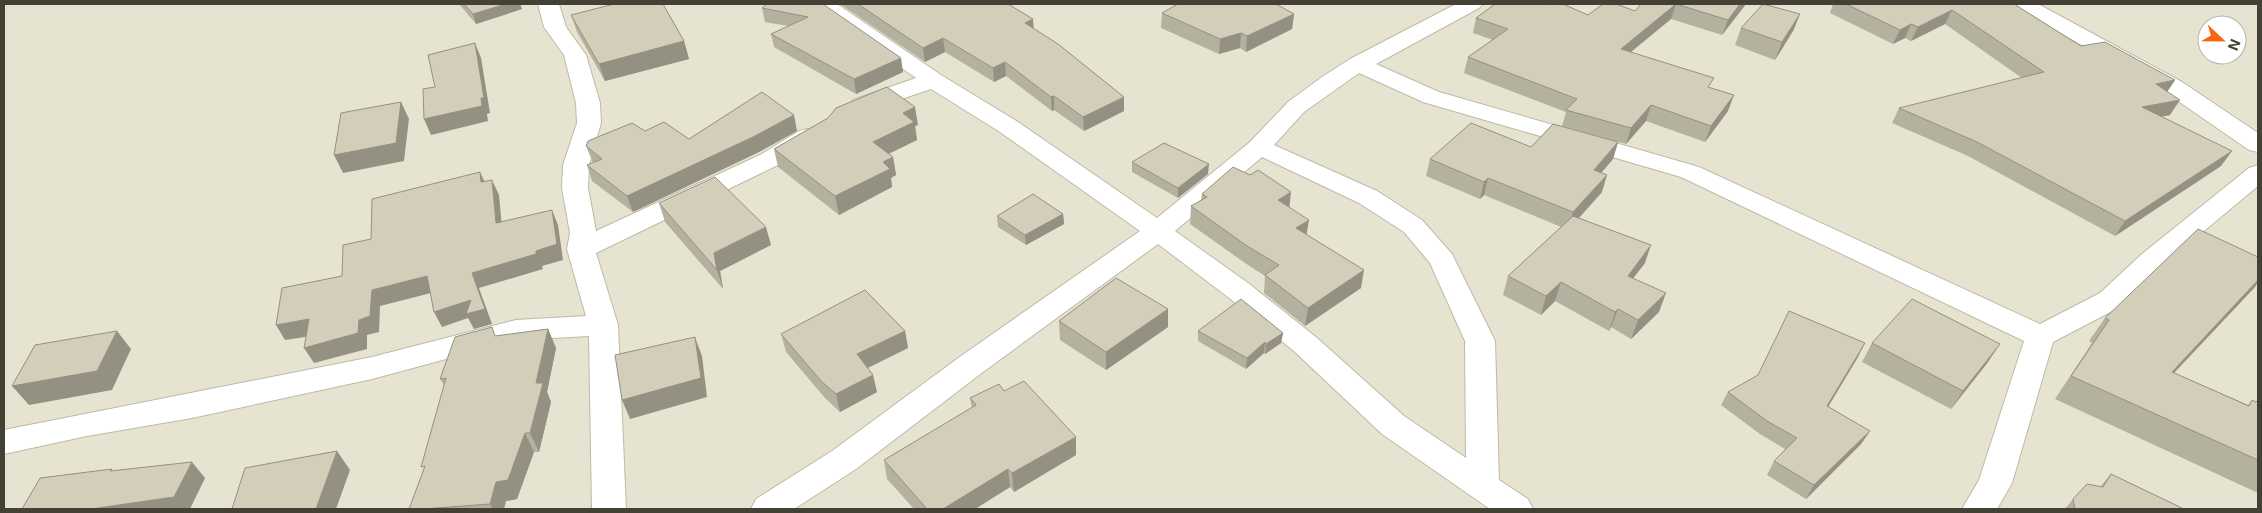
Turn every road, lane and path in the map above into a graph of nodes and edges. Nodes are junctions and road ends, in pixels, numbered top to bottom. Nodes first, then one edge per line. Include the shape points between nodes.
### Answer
1 (548, 4) edge
2 (823, 4) edge
3 (1472, 4) edge
4 (2023, 4) edge
5 (1358, 64) junction
6 (933, 80) junction
7 (2221, 116) junction
8 (2258, 126) edge
9 (2258, 146) edge
10 (1259, 147) junction
11 (2258, 173) edge
12 (1158, 231) junction
13 (581, 249) junction
14 (604, 325) junction
15 (2040, 336) junction
16 (4, 442) edge
17 (1502, 499) edge
18 (609, 509) edge
19 (768, 509) edge
20 (1978, 509) edge

1 - 13 street via 555,27 575,55 588,103 589,123 576,165 575,188 583,233
2 - 6 street
3 - 5 street
4 - 7 street
5 - 10 street via 1296,107
5 - 15 street via 1431,97 1690,172
6 - 12 street via 1009,127
6 - 13 street via 834,117 821,129 769,160
7 - 8 street
7 - 9 street
10 - 12 street
10 - 17 street via 1368,197 1413,226 1442,260 1480,341
11 - 15 street via 2152,260 2110,300
12 - 17 street via 1298,339 1393,425
12 - 19 street via 844,460
13 - 14 street
14 - 16 street via 516,330 372,368
14 - 18 street
15 - 20 street via 1995,483

